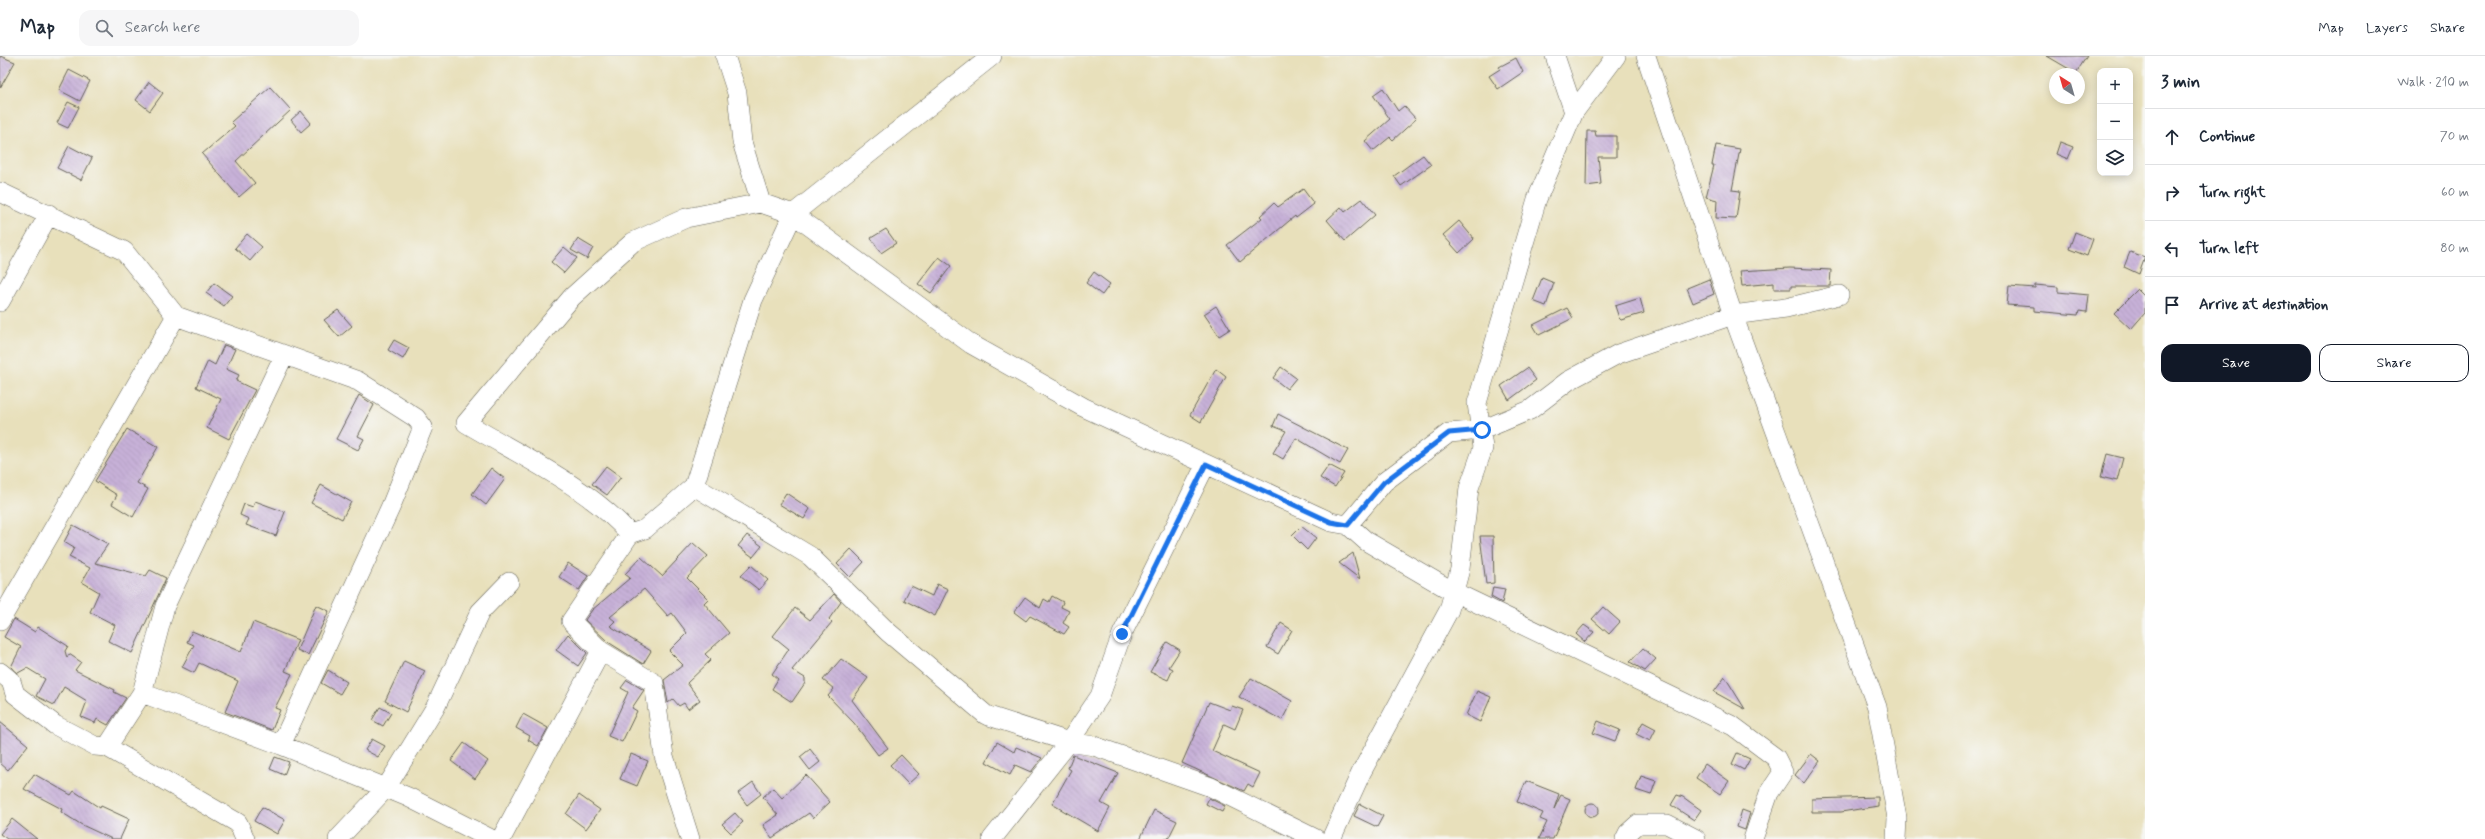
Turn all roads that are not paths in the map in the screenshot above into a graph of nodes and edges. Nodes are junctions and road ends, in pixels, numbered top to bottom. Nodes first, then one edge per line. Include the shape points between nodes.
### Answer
1 (725, 56) edge
2 (992, 56) edge
3 (1555, 56) edge
4 (1616, 56) edge
5 (1646, 56) edge
6 (1574, 112) junction
7 (0, 192) edge
8 (760, 202) junction
9 (49, 214) junction
10 (793, 214) junction
11 (1839, 295) dead end
12 (0, 302) edge
13 (1733, 315) junction
14 (176, 316) junction
15 (284, 355) junction
16 (1482, 430) junction
17 (1206, 464) junction
18 (694, 486) junction
19 (1348, 525) junction
20 (630, 534) junction
21 (510, 582) dead end
22 (1452, 591) junction
23 (0, 621) edge
24 (601, 651) junction
25 (0, 672) edge
26 (142, 693) junction
27 (1069, 742) junction
28 (281, 745) junction
29 (107, 747) junction
30 (386, 788) junction
31 (245, 839) edge
32 (338, 839) edge
33 (490, 839) edge
34 (501, 839) edge
35 (690, 839) edge
36 (992, 839) edge
37 (1316, 839) edge
38 (1332, 839) edge
39 (1625, 839) edge
40 (1696, 839) edge
41 (1753, 839) edge
42 (1896, 839) edge

1 - 8 street via 737,93 742,142
2 - 10 street
3 - 6 street
4 - 6 street
5 - 13 street
6 - 16 street via 1537,199 1477,403
7 - 9 street
8 - 10 street
8 - 20 street via 686,218 634,242 572,298 466,423 574,488 618,521
9 - 12 street
9 - 14 street via 124,251
10 - 17 street via 971,344 1083,407
10 - 18 street via 753,300
11 - 13 street via 1786,308
13 - 16 street via 1618,354 1568,382 1530,410
13 - 42 street via 1876,706 1898,818
14 - 15 street
14 - 23 street
15 - 26 street via 165,606
15 - 28 street via 358,381 416,418 423,427 391,506
16 - 19 street via 1449,433 1384,482
16 - 22 street via 1483,448 1469,488 1460,569
17 - 19 street via 1331,522
17 - 27 street via 1122,634 1100,696
18 - 20 street via 645,529
18 - 27 street via 810,556 888,632 986,715
19 - 22 street via 1366,541
20 - 24 street via 571,621
21 - 30 street via 480,612 436,708
22 - 38 street via 1449,610 1361,773
22 - 41 street via 1733,726 1776,758 1783,772 1769,793
24 - 34 street
24 - 35 street via 654,683 664,756
25 - 29 street via 11,681 15,694 55,725 95,746
26 - 28 street
26 - 29 street
27 - 36 street
27 - 37 street via 1094,746 1211,787
28 - 30 street
29 - 31 street via 238,823
30 - 32 street
30 - 33 street
39 - 40 street via 1638,824 1667,824

